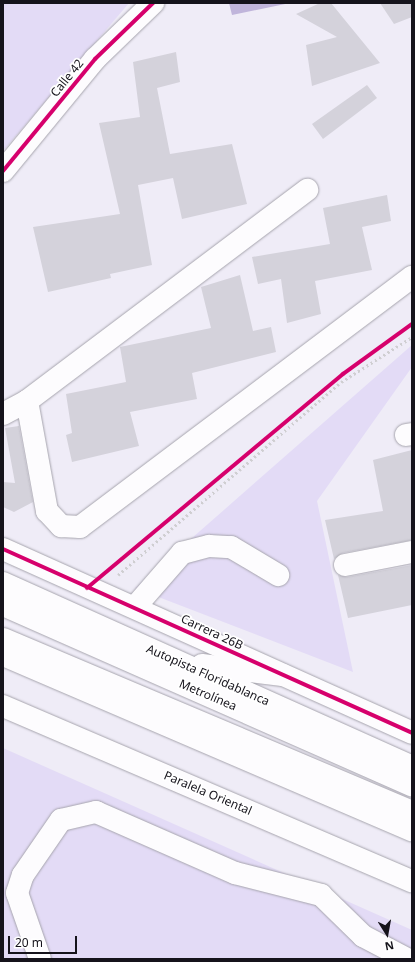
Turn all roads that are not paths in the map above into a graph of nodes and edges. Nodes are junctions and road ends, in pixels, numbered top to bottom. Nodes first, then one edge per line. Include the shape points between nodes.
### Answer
1 (153, 3) edge
2 (3, 171) edge
3 (307, 190) dead end
4 (412, 277) edge
5 (27, 401) junction
6 (3, 414) edge
7 (3, 549) edge
8 (412, 552) edge
9 (345, 565) dead end
10 (278, 575) dead end
11 (3, 583) edge
12 (3, 605) edge
13 (135, 607) junction
14 (3, 639) edge
15 (3, 655) edge
16 (179, 662) junction
17 (282, 675) junction
18 (3, 706) edge
19 (412, 733) edge
20 (412, 767) edge
21 (412, 785) edge
22 (412, 812) edge
23 (412, 830) edge
24 (412, 881) edge
25 (40, 959) edge
26 (407, 959) edge

1 - 2 main road, Calle 42 via 95,58
3 - 5 main road
4 - 5 main road via 80,527 61,526 47,511
5 - 6 main road
7 - 13 main road, Carrera 26B
8 - 9 main road
10 - 13 main road via 231,547 209,546 182,553
11 - 16 main road, Autopista Floridablanca
12 - 21 main road, Metrolínea
13 - 17 main road, Carrera 26B
14 - 22 main road
15 - 23 main road
16 - 17 main road
16 - 20 main road, Autopista Floridablanca
17 - 19 main road, Carrera 26B
18 - 24 main road, Paralela Oriental
25 - 26 main road via 17,893 23,875 61,820 96,812 230,871 315,892 363,936

